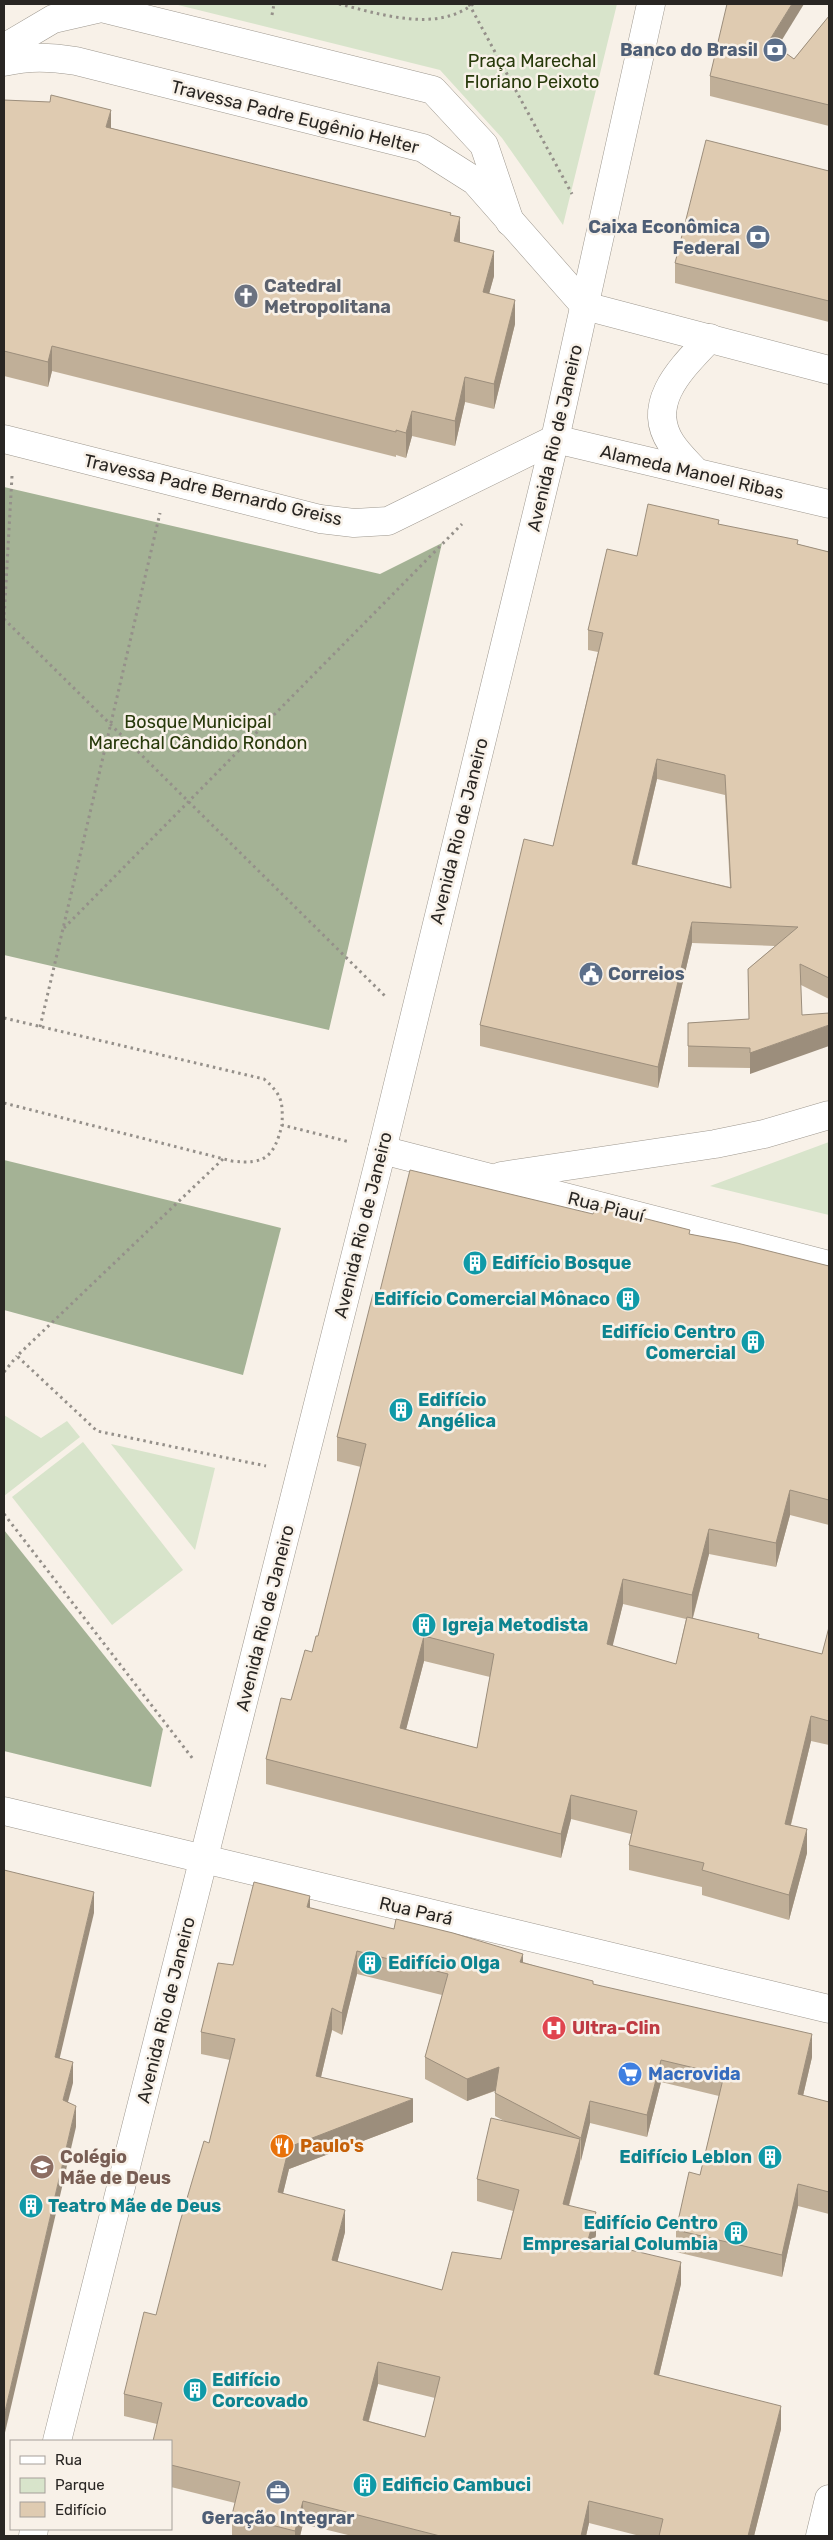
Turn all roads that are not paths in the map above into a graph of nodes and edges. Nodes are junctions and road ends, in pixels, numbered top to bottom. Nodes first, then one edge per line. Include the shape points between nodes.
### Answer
1 (651, 4) edge
2 (4, 48) edge
3 (4, 62) edge
4 (512, 225) junction
5 (585, 306) junction
6 (710, 338) junction
7 (829, 370) edge
8 (555, 439) junction
9 (9, 440) edge
10 (696, 472) junction
11 (829, 504) edge
12 (829, 1115) edge
13 (382, 1150) junction
14 (489, 1177) junction
15 (829, 1264) edge
16 (4, 1811) edge
17 (204, 1860) junction
18 (829, 2009) edge
19 (57, 2440) edge
20 (829, 2499) edge
21 (820, 2536) edge

1 - 5 street, Avenida Rio de Janeiro
2 - 4 street via 53,19 101,8 433,90 484,145
3 - 4 street, Travessa Padre Eugênio Helter via 33,57 76,61 423,148 475,181
4 - 5 street, Travessa Padre Eugênio Helter
5 - 6 street
5 - 8 street, Avenida Rio de Janeiro
6 - 7 street
6 - 10 street via 675,375 664,398 663,424 671,442
8 - 9 street, Travessa Padre Bernardo Greiss via 388,521 354,523 320,519
8 - 10 street, Alameda Manoel Ribas
8 - 13 street, Avenida Rio de Janeiro
10 - 11 street, Alameda Manoel Ribas
12 - 14 street via 715,1144
13 - 14 street, Rua Piauí
13 - 17 street, Avenida Rio de Janeiro
14 - 15 street, Rua Piauí
16 - 17 street, Rua Pará
17 - 18 street, Rua Pará
17 - 19 street, Avenida Rio de Janeiro
20 - 21 street

